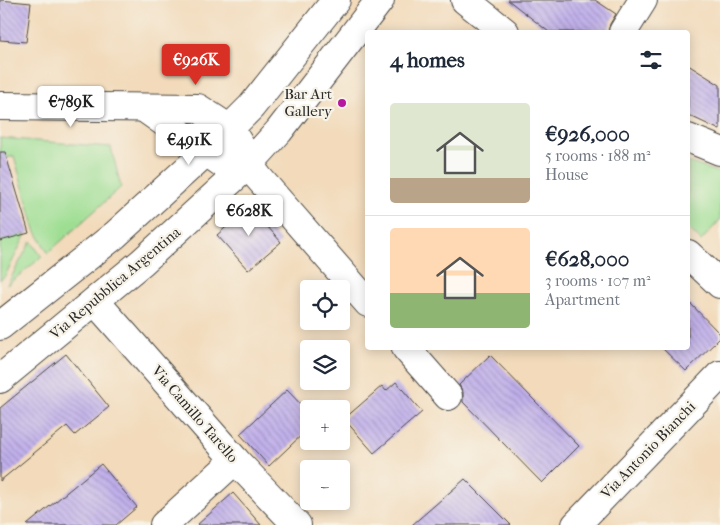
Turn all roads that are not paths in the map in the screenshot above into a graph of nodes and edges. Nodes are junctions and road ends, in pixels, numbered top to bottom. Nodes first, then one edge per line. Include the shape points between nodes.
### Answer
1 (336, 0) edge
2 (380, 0) edge
3 (465, 0) edge
4 (644, 0) edge
5 (503, 30) edge
6 (624, 30) edge
7 (0, 106) edge
8 (144, 108) junction
9 (230, 129) junction
10 (690, 139) edge
11 (206, 152) junction
12 (720, 152) edge
13 (249, 164) junction
14 (690, 256) edge
15 (720, 284) edge
16 (365, 299) edge
17 (95, 301) junction
18 (0, 326) edge
19 (408, 350) edge
20 (720, 375) edge
21 (0, 379) edge
22 (448, 396) dead end
23 (235, 460) junction
24 (164, 525) edge
25 (297, 525) edge
26 (576, 525) edge

1 - 9 street
2 - 13 street, Via Repubblica Argentina via 279,131
3 - 5 street
4 - 6 street
7 - 8 street
8 - 9 street via 198,108
8 - 11 street
9 - 11 street
9 - 13 street
10 - 12 street
11 - 13 street via 230,168
11 - 18 street via 115,235
13 - 16 street
13 - 17 street, Via Repubblica Argentina
14 - 15 street
17 - 21 street, Via Repubblica Argentina
17 - 23 street, Via Camillo Tarello
19 - 22 street
20 - 26 street, Via Antonio Bianchi
23 - 24 street
23 - 25 street, Via Camillo Tarello

